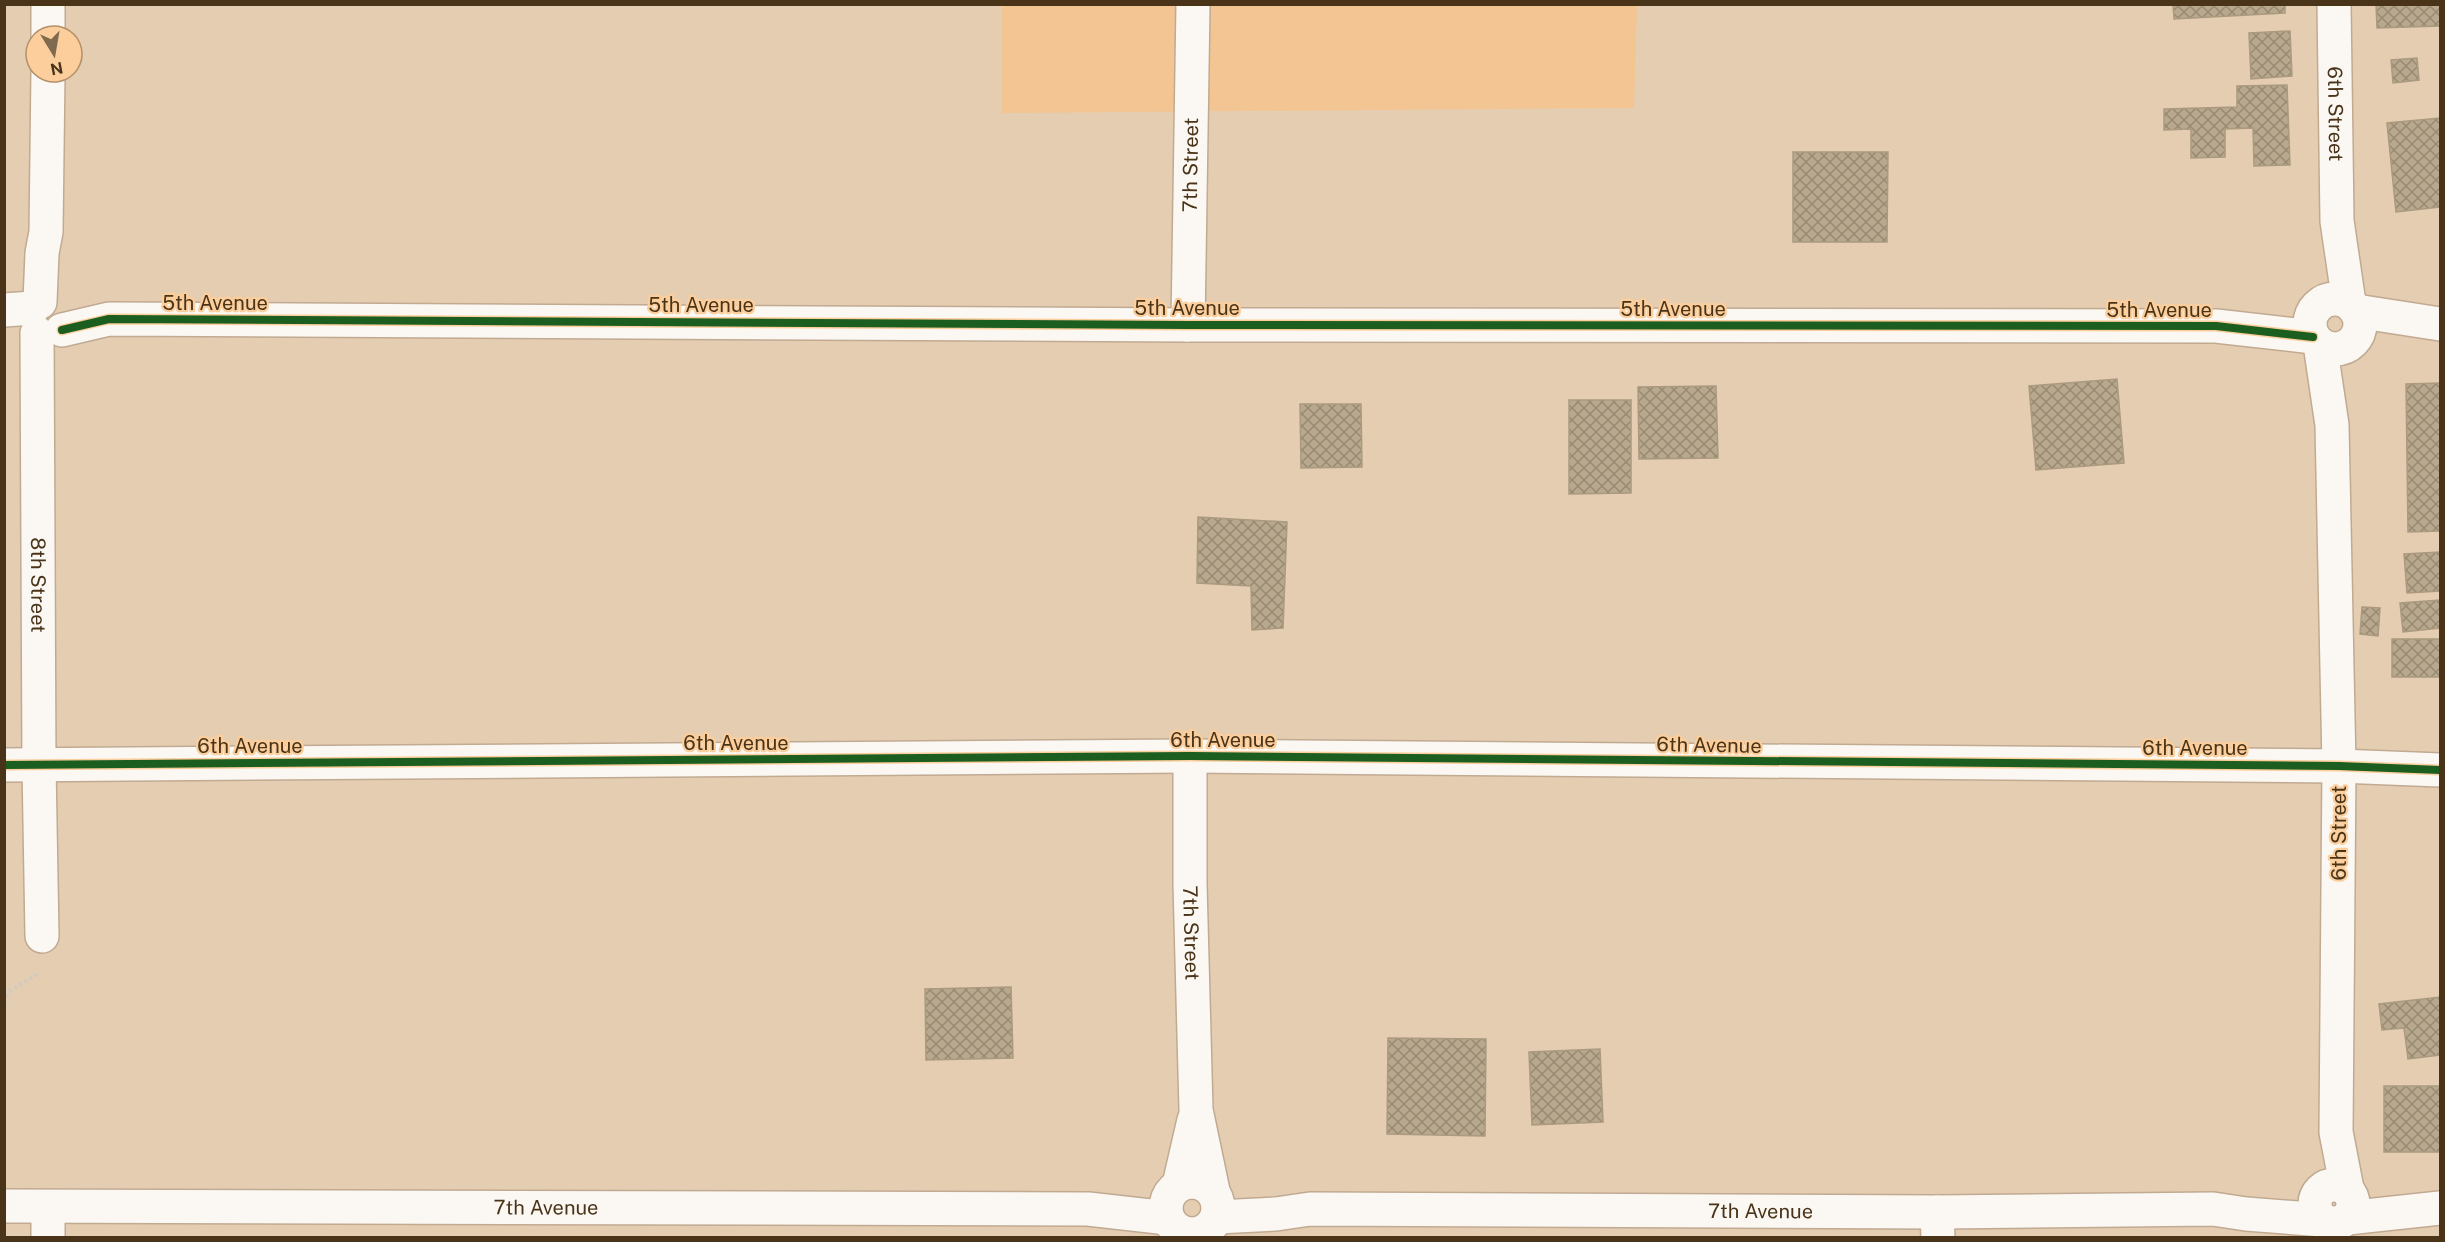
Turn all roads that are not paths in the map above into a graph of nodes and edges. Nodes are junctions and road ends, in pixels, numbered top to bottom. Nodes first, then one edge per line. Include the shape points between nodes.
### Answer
1 (48, 4) edge
2 (1193, 4) edge
3 (2334, 4) edge
4 (48, 24) edge
5 (48, 84) edge
6 (39, 319) edge
7 (1188, 324) junction
8 (2335, 324) junction
9 (2440, 326) edge
10 (1191, 756) junction
11 (4, 765) edge
12 (39, 765) junction
13 (2339, 766) junction
14 (2440, 770) edge
15 (42, 936) road end
16 (4, 1206) edge
17 (2336, 1208) edge
18 (2440, 1208) edge
19 (1194, 1215) edge
20 (48, 1222) edge
21 (1938, 1225) edge

1 - 4 street
2 - 7 street, 7th Street
3 - 8 street, 6th Street
5 - 6 street, 8th Street via 46,232 52,255
6 - 7 street, 5th Avenue
6 - 12 street, 8th Street
7 - 8 street, 5th Avenue
8 - 9 street, 5th Avenue
8 - 13 street, 6th Street via 2332,425
10 - 12 street, 6th Avenue
10 - 13 street, 6th Avenue
10 - 19 street, 7th Street
11 - 12 street, 6th Avenue
12 - 15 street, 8th Street
13 - 14 street, 6th Avenue
13 - 17 street, 6th Street
16 - 20 street, 7th Avenue
17 - 18 street, 7th Avenue
17 - 21 street, 7th Avenue via 2213,1209
19 - 20 street, 7th Avenue via 1130,1202 1088,1209
19 - 21 street, 7th Avenue via 1275,1203 1310,1209

